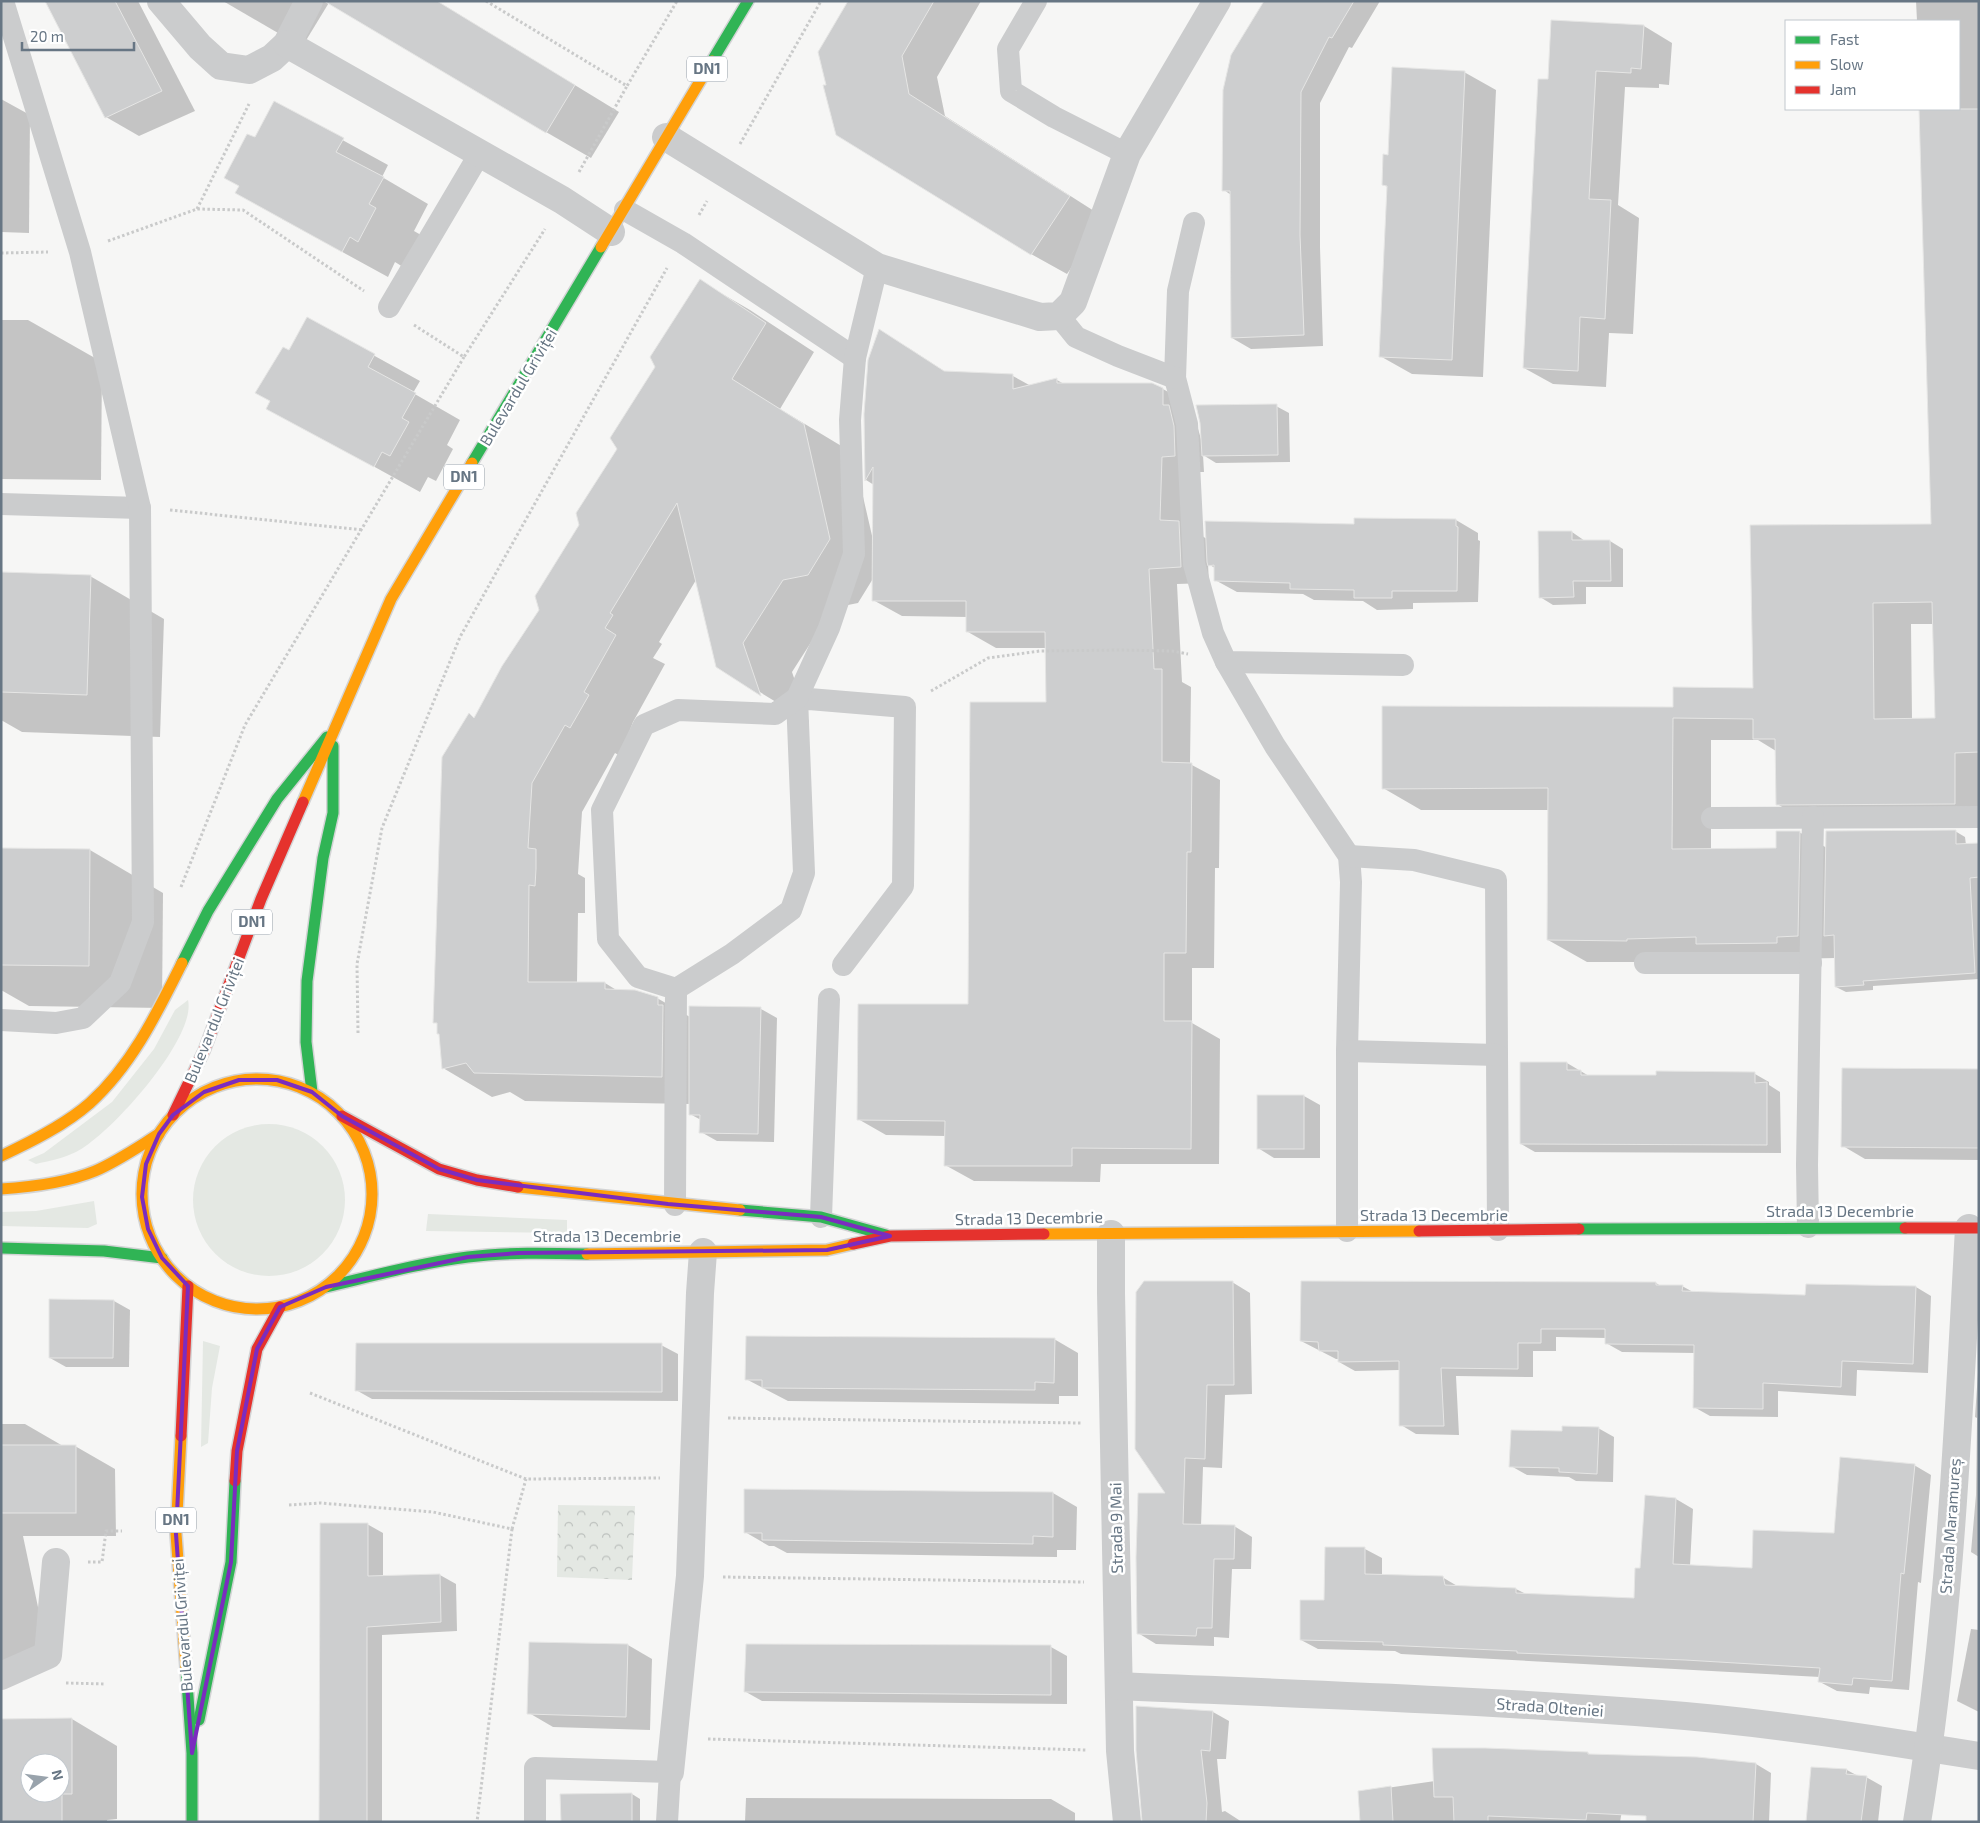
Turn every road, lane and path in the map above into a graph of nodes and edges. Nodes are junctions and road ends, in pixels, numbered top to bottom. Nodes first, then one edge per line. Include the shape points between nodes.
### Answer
1 (3, 1) edge
2 (161, 1) edge
3 (309, 1) edge
4 (486, 1) edge
5 (676, 1) edge
6 (748, 1) edge
7 (821, 1) edge
8 (1036, 1) edge
9 (1217, 1) edge
10 (279, 51) junction
11 (627, 86) junction
12 (666, 137) junction
13 (480, 153) junction
14 (1127, 154) junction
15 (724, 172) junction
16 (562, 200) junction
17 (197, 209) junction
18 (618, 221) junction
19 (1194, 223) dead end
20 (683, 243) junction
21 (80, 252) junction
22 (1, 253) edge
23 (877, 267) junction
24 (389, 307) junction
25 (1059, 316) junction
26 (464, 357) junction
27 (855, 358) junction
28 (1176, 378) junction
29 (1, 504) edge
30 (140, 508) junction
31 (363, 530) junction
32 (1226, 662) junction
33 (1403, 665) dead end
34 (797, 698) junction
35 (905, 707) junction
36 (333, 730) junction
37 (1813, 817) junction
38 (1979, 817) edge
39 (1712, 818) dead end
40 (1349, 856) junction
41 (179, 891) dead end
42 (1811, 962) junction
43 (1645, 963) dead end
44 (842, 965) dead end
45 (676, 988) junction
46 (829, 1000) dead end
47 (1, 1020) edge
48 (358, 1033) dead end
49 (1347, 1051) junction
50 (1497, 1055) junction
51 (312, 1092) junction
52 (173, 1115) junction
53 (342, 1116) junction
54 (159, 1134) junction
55 (1, 1156) edge
56 (1, 1189) edge
57 (675, 1205) junction
58 (821, 1217) junction
59 (1808, 1227) junction
60 (1974, 1228) edge
61 (1498, 1230) junction
62 (1347, 1231) junction
63 (1111, 1234) junction
64 (890, 1236) junction
65 (1, 1248) edge
66 (703, 1252) junction
67 (162, 1258) junction
68 (188, 1286) junction
69 (326, 1287) junction
70 (280, 1307) junction
71 (310, 1393) dead end
72 (694, 1418) junction
73 (1113, 1424) junction
74 (526, 1478) junction
75 (693, 1478) junction
76 (288, 1505) dead end
77 (512, 1529) junction
78 (122, 1531) dead end
79 (56, 1562) joint
80 (690, 1576) junction
81 (1117, 1582) junction
82 (1, 1676) edge
83 (1119, 1686) junction
84 (672, 1738) junction
85 (1930, 1748) junction
86 (1120, 1751) junction
87 (192, 1753) junction
88 (1979, 1756) edge
89 (670, 1772) junction
90 (192, 1822) edge
91 (477, 1822) edge
92 (534, 1822) edge
93 (668, 1822) edge
94 (1127, 1822) edge
95 (1918, 1822) edge

1 - 21 lane
2 - 10 street via 200,47 222,66 249,70
3 - 10 street
4 - 11 path
5 - 11 path
6 - 12 main road, Bulevardul Griviței / DN1
7 - 15 path
8 - 14 lane via 1008,49 1010,91
9 - 14 street
10 - 13 street
10 - 17 path
11 - 16 path
12 - 15 street
12 - 18 main road, Bulevardul Griviței / DN1
13 - 16 street
13 - 24 lane
14 - 25 street via 1073,302
15 - 20 path
15 - 23 street
16 - 18 street
16 - 26 path
17 - 21 path
17 - 24 path via 243,210
18 - 20 lane
18 - 36 main road, Bulevardul Griviței / DN1 via 391,599
19 - 28 lane via 1178,291
20 - 27 lane
20 - 48 path via 456,646 382,828 357,964
21 - 22 path
21 - 30 lane
23 - 25 street via 1040,317
23 - 27 lane
24 - 26 path
25 - 28 lane via 1076,337
26 - 31 path
27 - 34 lane via 850,420 854,554 829,628
28 - 32 lane via 1187,424 1194,564 1213,633
29 - 30 lane
30 - 31 path
30 - 47 lane via 143,922 120,983 83,1018 56,1023
31 - 41 path via 246,725
32 - 33 lane
32 - 35 path via 1172,652 1121,650 1040,651 997,656 988,658
32 - 40 lane via 1275,746
34 - 35 lane
34 - 45 lane via 804,873 791,910 732,954
34 - 45 lane via 775,714 678,710 644,725 602,810 608,939 638,977
35 - 44 lane via 903,886
36 - 51 main road, Bulevardul Griviței / DN1 via 332,813 320,876 307,981 306,1042
36 - 52 main road, Bulevardul Griviței / DN1 via 261,899 204,1051
36 - 55 main road via 277,799 208,911 151,1025 116,1076 89,1104 39,1138
37 - 38 lane
37 - 39 lane
37 - 42 lane
40 - 49 lane
40 - 50 lane via 1414,860 1496,880
42 - 43 lane
42 - 59 lane
45 - 57 lane
46 - 58 lane
49 - 50 lane
49 - 62 lane
50 - 61 lane
51 - 52 main road, DN1 via 277,1080 239,1080 204,1092
51 - 53 main road, DN1
52 - 54 main road, DN1
53 - 57 main road, Strada 13 Decembrie via 439,1169 477,1180
53 - 69 main road, DN1 via 363,1148 368,1167 372,1186 369,1224 353,1259
54 - 56 main road via 94,1171 43,1185
54 - 67 main road, DN1 via 146,1164 142,1197 148,1229
57 - 58 main road, Strada 13 Decembrie
58 - 64 main road, Strada 13 Decembrie
59 - 60 main road, Strada 13 Decembrie
59 - 61 main road, Strada 13 Decembrie
60 - 85 street, Strada Maramureș
61 - 62 main road, Strada 13 Decembrie
62 - 63 main road, Strada 13 Decembrie
63 - 64 main road, Strada 13 Decembrie
63 - 73 street, Strada 9 Mai
64 - 66 main road, Strada 13 Decembrie via 827,1250
65 - 67 main road via 104,1251
66 - 69 main road, Strada 13 Decembrie via 519,1253 468,1257
66 - 72 street
67 - 68 main road, DN1
68 - 70 main road, DN1 via 216,1302 248,1309
68 - 87 main road, Bulevardul Griviței / DN1 via 176,1534
69 - 70 main road, DN1 via 304,1300
70 - 87 main road, Bulevardul Griviței / DN1 via 257,1349 237,1451 231,1562
71 - 74 path
72 - 73 path
72 - 75 street
73 - 81 street, Strada 9 Mai
74 - 75 path
74 - 77 path
75 - 80 street
76 - 77 path via 320,1503 433,1512
77 - 91 path
78 - 79 path via 106,1531 102,1562
79 - 82 street via 48,1655
80 - 81 path
80 - 84 street
81 - 83 street, Strada 9 Mai
83 - 85 street, Strada Olteniei via 1427,1699 1662,1714
83 - 86 street, Strada 9 Mai
84 - 86 path
84 - 89 street
85 - 88 street, Strada Olteniei
85 - 95 street, Strada Maramureș
86 - 94 street, Strada 9 Mai
87 - 90 main road, Bulevardul Griviței / DN1
89 - 92 lane via 535,1768
89 - 93 lane

